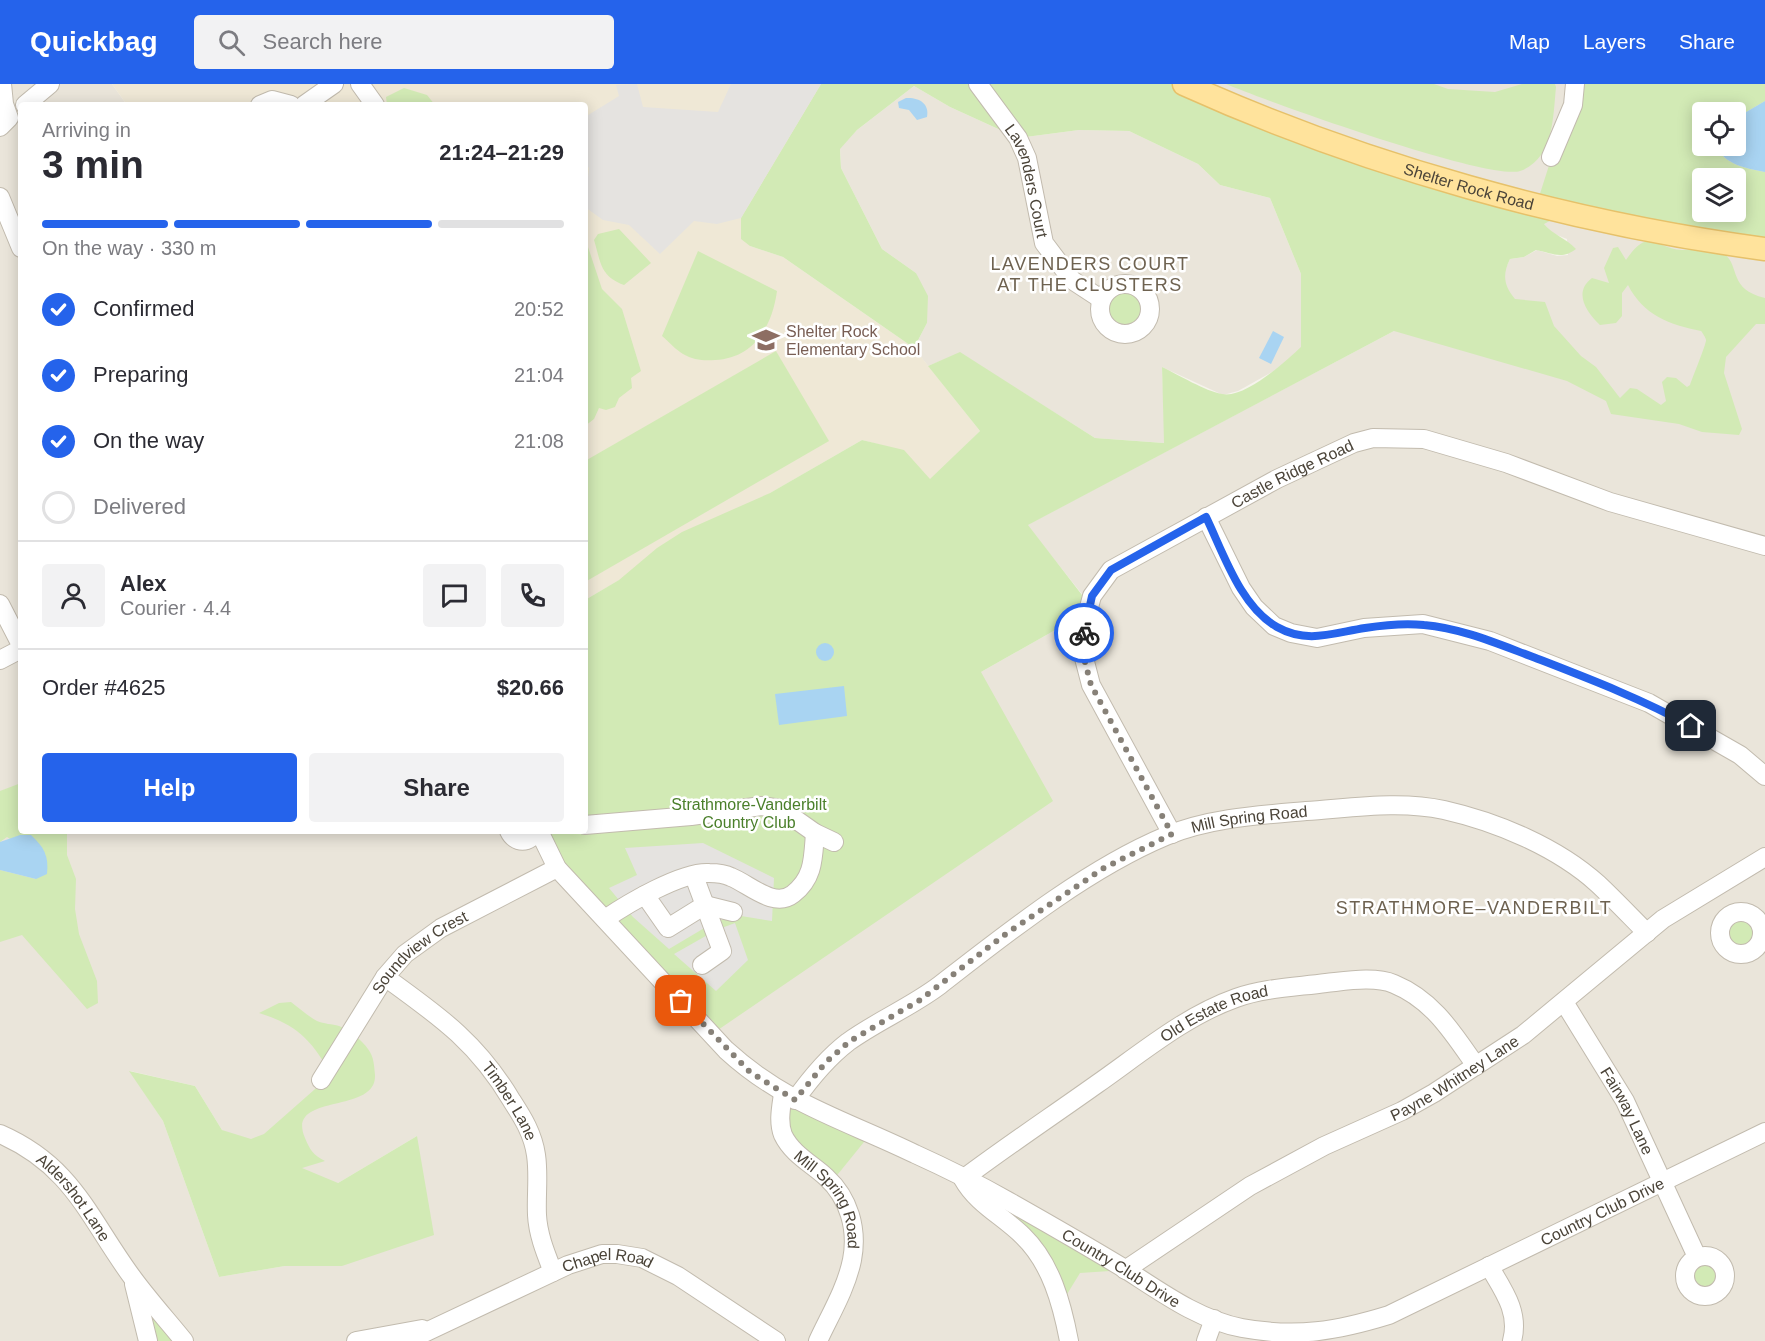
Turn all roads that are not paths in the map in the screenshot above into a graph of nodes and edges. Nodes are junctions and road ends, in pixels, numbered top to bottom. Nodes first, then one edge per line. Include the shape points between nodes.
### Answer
1 (2, 84) edge
2 (50, 84) edge
3 (334, 84) edge
4 (360, 84) edge
5 (978, 84) edge
6 (1184, 84) edge
7 (1575, 84) edge
8 (29, 102) edge
9 (308, 102) edge
10 (373, 102) edge
11 (10, 118) edge
12 (1551, 157) dead end
13 (0, 197) edge
14 (18, 241) edge
15 (1765, 249) edge
16 (1101, 299) dead end
17 (1206, 517) junction
18 (1765, 546) edge
19 (0, 604) edge
20 (18, 641) edge
21 (18, 649) edge
22 (0, 660) edge
23 (1765, 776) edge
24 (588, 825) edge
25 (815, 833) junction
26 (511, 834) edge
27 (537, 834) edge
28 (541, 834) edge
29 (1172, 834) junction
30 (834, 842) dead end
31 (1765, 857) edge
32 (557, 868) junction
33 (694, 876) junction
34 (1715, 887) junction
35 (637, 899) junction
36 (705, 905) junction
37 (733, 912) dead end
38 (1730, 915) dead end
39 (605, 919) junction
40 (1647, 933) junction
41 (702, 965) dead end
42 (385, 977) junction
43 (1564, 1002) junction
44 (1476, 1066) junction
45 (321, 1080) dead end
46 (789, 1097) junction
47 (1765, 1132) edge
48 (0, 1134) edge
49 (963, 1179) junction
50 (1661, 1182) junction
51 (1697, 1257) dead end
52 (1489, 1266) junction
53 (1125, 1270) junction
54 (553, 1272) junction
55 (132, 1276) junction
56 (1214, 1319) junction
57 (430, 1328) junction
58 (148, 1341) edge
59 (184, 1341) edge
60 (356, 1341) edge
61 (406, 1341) edge
62 (776, 1341) edge
63 (818, 1341) edge
64 (1069, 1341) edge
65 (1206, 1341) edge
66 (1512, 1341) edge

1 - 11 street
2 - 8 street
3 - 9 street
4 - 10 street
5 - 16 street, Lavenders Court via 1018,138 1027,158 1044,243 1072,280
6 - 15 main road, Shelter Rock Road via 1330,142 1465,185 1594,218 1704,241
7 - 12 street via 1573,105
13 - 14 street
17 - 18 street, Castle Ridge Road via 1354,442 1390,436 1434,442 1506,463 1610,502
17 - 23 street via 1254,607 1283,630 1317,638 1364,628 1424,624 1490,641 1649,703 1740,755
17 - 29 street, Castle Ridge Road via 1111,570 1092,596 1084,626 1084,658 1091,685
19 - 20 street
21 - 22 street
24 - 25 street via 761,806 781,809
25 - 30 street
25 - 33 street via 811,873 788,898 771,898 729,875 706,872
26 - 27 street via 523,841
28 - 32 street, Country Club Drive
29 - 40 street, Mill Spring Road via 1278,813 1388,806 1442,810 1495,826 1558,855 1596,883
29 - 46 street, Mill Spring Road via 1104,868 1007,933 920,1000 850,1041
31 - 34 street, Payne Whitney Lane
32 - 39 street, Country Club Drive
32 - 42 street, Soundview Crest via 441,928 405,954
33 - 35 street
33 - 36 street
34 - 38 street
34 - 40 street, Payne Whitney Lane
35 - 36 street via 668,928
35 - 39 street
36 - 37 street
36 - 41 street via 722,951
39 - 46 street, Country Club Drive via 726,1050 750,1072
40 - 43 street, Payne Whitney Lane
42 - 45 street, Soundview Crest
42 - 54 street, Timber Lane via 468,1040 498,1077 526,1122 536,1154 537,1217
43 - 44 street, Payne Whitney Lane
43 - 50 street, Fairway Lane via 1625,1101
44 - 49 street, Old Estate Road via 1436,1011 1392,983 1332,983 1250,994 1182,1026
44 - 53 street, Payne Whitney Lane via 1402,1111 1324,1146 1250,1186
46 - 49 street, Country Club Drive
46 - 63 street, Mill Spring Road via 780,1114 783,1135 792,1149 842,1194 854,1230 845,1283
47 - 50 street, Country Club Drive
48 - 55 street, Aldershot Lane via 52,1164 71,1184
49 - 53 street, Country Club Drive
49 - 64 street via 979,1201 1024,1237 1039,1255 1052,1279
50 - 51 street, Fairway Lane
50 - 52 street, Country Club Drive
52 - 56 street, Country Club Drive via 1389,1315 1343,1329 1287,1334 1240,1328
52 - 66 street via 1513,1309
53 - 56 street, Country Club Drive
54 - 57 street, Chapel Road
54 - 62 street, Chapel Road via 602,1254 642,1258 678,1276
55 - 58 street, Aldershot Lane
55 - 59 street, Aldershot Lane
56 - 65 street
57 - 60 street, Chapel Road
57 - 61 street, Chapel Road

